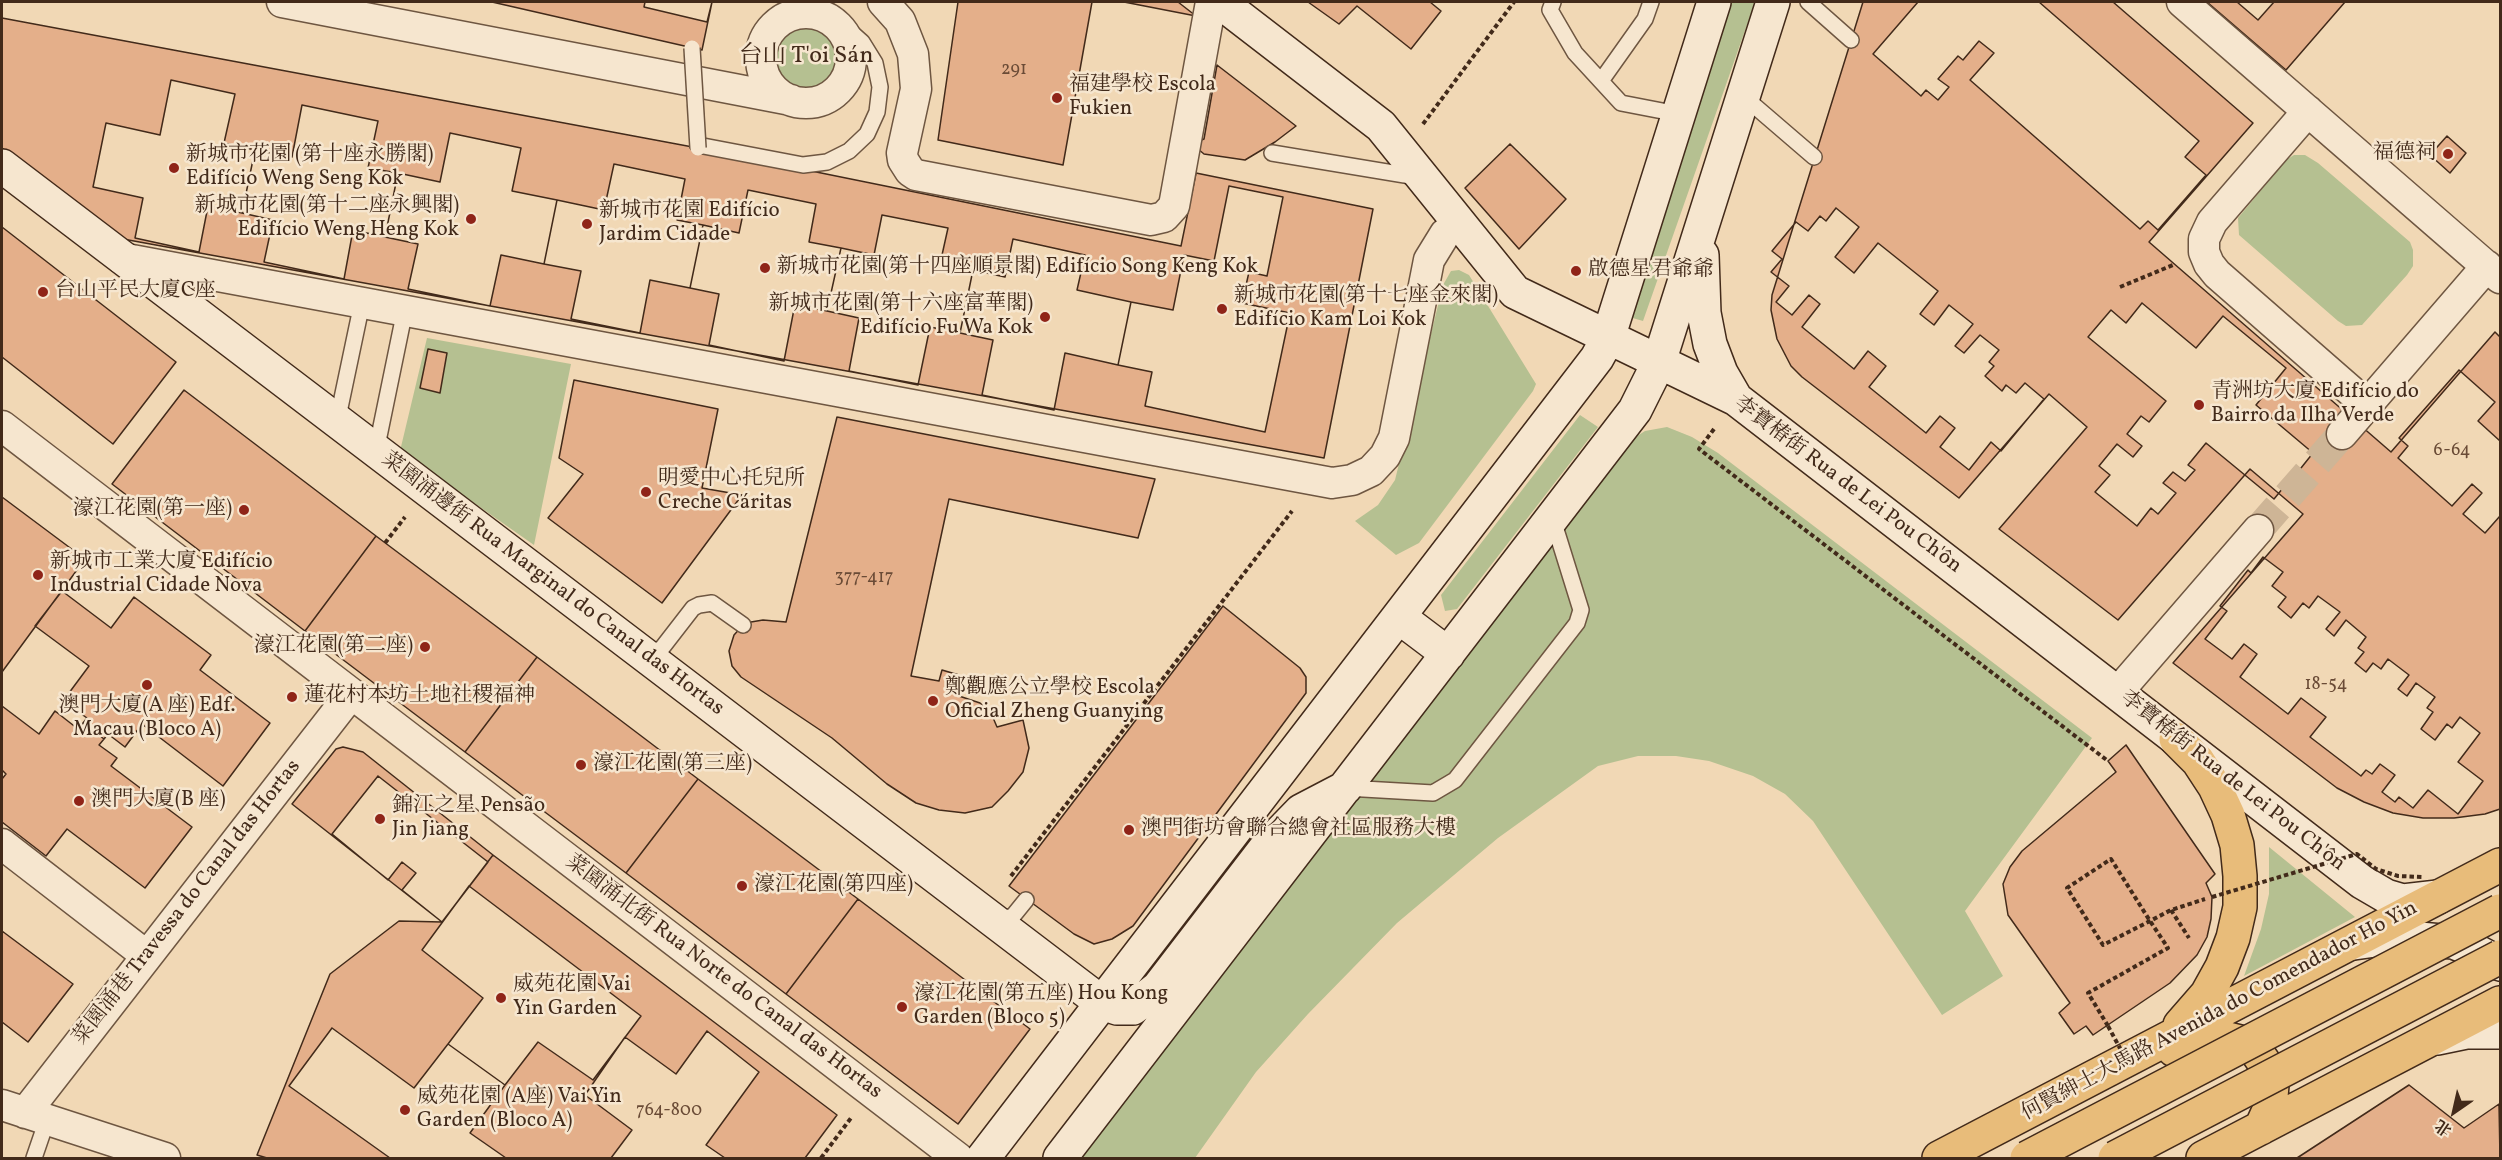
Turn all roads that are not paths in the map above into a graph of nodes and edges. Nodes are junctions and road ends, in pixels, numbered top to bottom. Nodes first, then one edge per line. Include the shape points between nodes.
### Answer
1 (282, 2) edge
2 (883, 2) edge
3 (1211, 2) edge
4 (1220, 2) edge
5 (1553, 2) edge
6 (1652, 2) edge
7 (1714, 2) edge
8 (1773, 2) edge
9 (1808, 2) edge
10 (2182, 2) edge
11 (830, 11) edge
12 (1851, 39) dead end
13 (692, 48) dead end
14 (1601, 81) junction
15 (1743, 96) junction
16 (791, 100) junction
17 (2308, 111) junction
18 (1678, 114) junction
19 (1272, 153) dead end
20 (1815, 158) dead end
21 (2, 166) edge
22 (1423, 178) junction
23 (1460, 224) junction
24 (1701, 228) junction
25 (122, 258) junction
26 (2494, 272) edge
27 (362, 303) junction
28 (405, 310) junction
29 (1608, 338) junction
30 (1659, 362) junction
31 (1736, 399) junction
32 (2367, 405) junction
33 (337, 422) junction
34 (2, 426) edge
35 (2342, 434) tunnel mouth
36 (376, 451) junction
37 (1552, 517) junction
38 (2258, 530) tunnel mouth
39 (1399, 617) junction
40 (743, 626) dead end
41 (1448, 654) junction
42 (656, 657) junction
43 (2117, 693) junction
44 (351, 694) junction
45 (2176, 739) junction
46 (1345, 788) junction
47 (2, 844) edge
48 (2500, 865) edge
49 (2431, 887) junction
50 (2500, 911) edge
51 (2349, 944) junction
52 (147, 956) junction
53 (2500, 957) edge
54 (2500, 964) edge
55 (1102, 1003) junction
56 (2500, 1003) edge
57 (2500, 1032) edge
58 (2430, 1040) junction
59 (2137, 1055) junction
60 (2098, 1075) junction
61 (25, 1113) edge
62 (2261, 1128) junction
63 (34, 1158) edge
64 (165, 1158) edge
65 (958, 1158) edge
66 (983, 1158) edge
67 (1060, 1158) edge
68 (1939, 1158) edge
69 (2027, 1158) edge
70 (2115, 1158) edge
71 (2203, 1158) edge

1 - 16 street
2 - 3 street via 900,21 913,54 916,89 902,153 910,171 1151,220 1164,217 1174,206
4 - 22 main road, 李寶椿街 Rua de Lei Pou Ch'ôn via 1381,126
5 - 14 lane via 1551,10 1575,53
6 - 14 lane via 1645,19
7 - 18 main road
8 - 15 main road
9 - 12 lane
10 - 17 street
11 - 13 lane, bridge via 862,42 875,63 880,87 877,112 867,134 849,151 827,162 803,165 698,146
11 - 16 street via 849,46 848,74 841,86 818,101
11 - 16 street via 786,17 765,39 762,69 778,94
14 - 18 lane via 1620,103
15 - 20 lane
15 - 24 main road
17 - 26 street
17 - 32 street via 2212,222 2204,252 2217,274
18 - 29 main road
19 - 22 lane
21 - 25 main road, 菜園涌邊街 Rua Marginal do Canal das Hortas
22 - 23 main road, 李寶椿街 Rua de Lei Pou Ch'ôn
23 - 28 street via 1445,234 1429,260 1394,438 1371,471 1352,480 1332,483
23 - 29 main road, 李寶椿街 Rua de Lei Pou Ch'ôn via 1515,292
24 - 30 main road
24 - 31 main road via 1704,313 1710,344
25 - 27 street
25 - 33 main road, 菜園涌邊街 Rua Marginal do Canal das Hortas
26 - 32 street
27 - 28 street
27 - 33 lane
28 - 36 lane
29 - 30 main road, 李寶椿街 Rua de Lei Pou Ch'ôn
29 - 39 main road via 1597,358
30 - 31 main road, 李寶椿街 Rua de Lei Pou Ch'ôn
30 - 37 main road via 1635,410
31 - 43 main road, 李寶椿街 Rua de Lei Pou Ch'ôn
32 - 35 street
33 - 36 main road, 菜園涌邊街 Rua Marginal do Canal das Hortas
34 - 44 street, 菜園涌北街 Rua Norte do Canal das Hortas
36 - 42 main road, 菜園涌邊街 Rua Marginal do Canal das Hortas
37 - 41 main road
37 - 46 lane via 1581,610 1577,623 1455,780 1433,793
38 - 43 street
39 - 41 main road
39 - 55 main road
40 - 42 lane via 712,603 699,605
41 - 46 main road
42 - 55 main road, 菜園涌邊街 Rua Marginal do Canal das Hortas via 1007,917
43 - 45 main road, 李寶椿街 Rua de Lei Pou Ch'ôn
44 - 52 street, 菜園涌巷 Travessa do Canal das Hortas
44 - 65 street, 菜園涌北街 Rua Norte do Canal das Hortas
45 - 49 main road, 李寶椿街 Rua de Lei Pou Ch'ôn via 2362,882 2386,896 2403,901
45 - 59 main road via 2198,761 2228,816 2237,845 2240,908 2226,957 2207,994 2164,1039
46 - 55 main road via 1301,811 1268,845 1158,988 1133,1008
46 - 67 main road
47 - 52 street
48 - 49 main road, 何賢紳士大馬路 Avenida do Comendador Ho Yin
49 - 51 main road, 何賢紳士大馬路 Avenida do Comendador Ho Yin
50 - 69 main road, bridge
51 - 54 main road via 2397,937 2453,942
51 - 59 main road, 何賢紳士大馬路 Avenida do Comendador Ho Yin
52 - 61 street, 菜園涌巷 Travessa do Canal das Hortas
53 - 70 main road, bridge
55 - 66 main road
56 - 58 main road
57 - 58 main road via 2466,1032
58 - 62 main road
59 - 60 main road, 何賢紳士大馬路 Avenida do Comendador Ho Yin
60 - 62 main road via 2198,1041 2224,1038 2252,1045 2265,1064 2272,1085 2270,1108
60 - 68 main road, 何賢紳士大馬路 Avenida do Comendador Ho Yin
61 - 63 lane
61 - 64 street
62 - 71 main road

